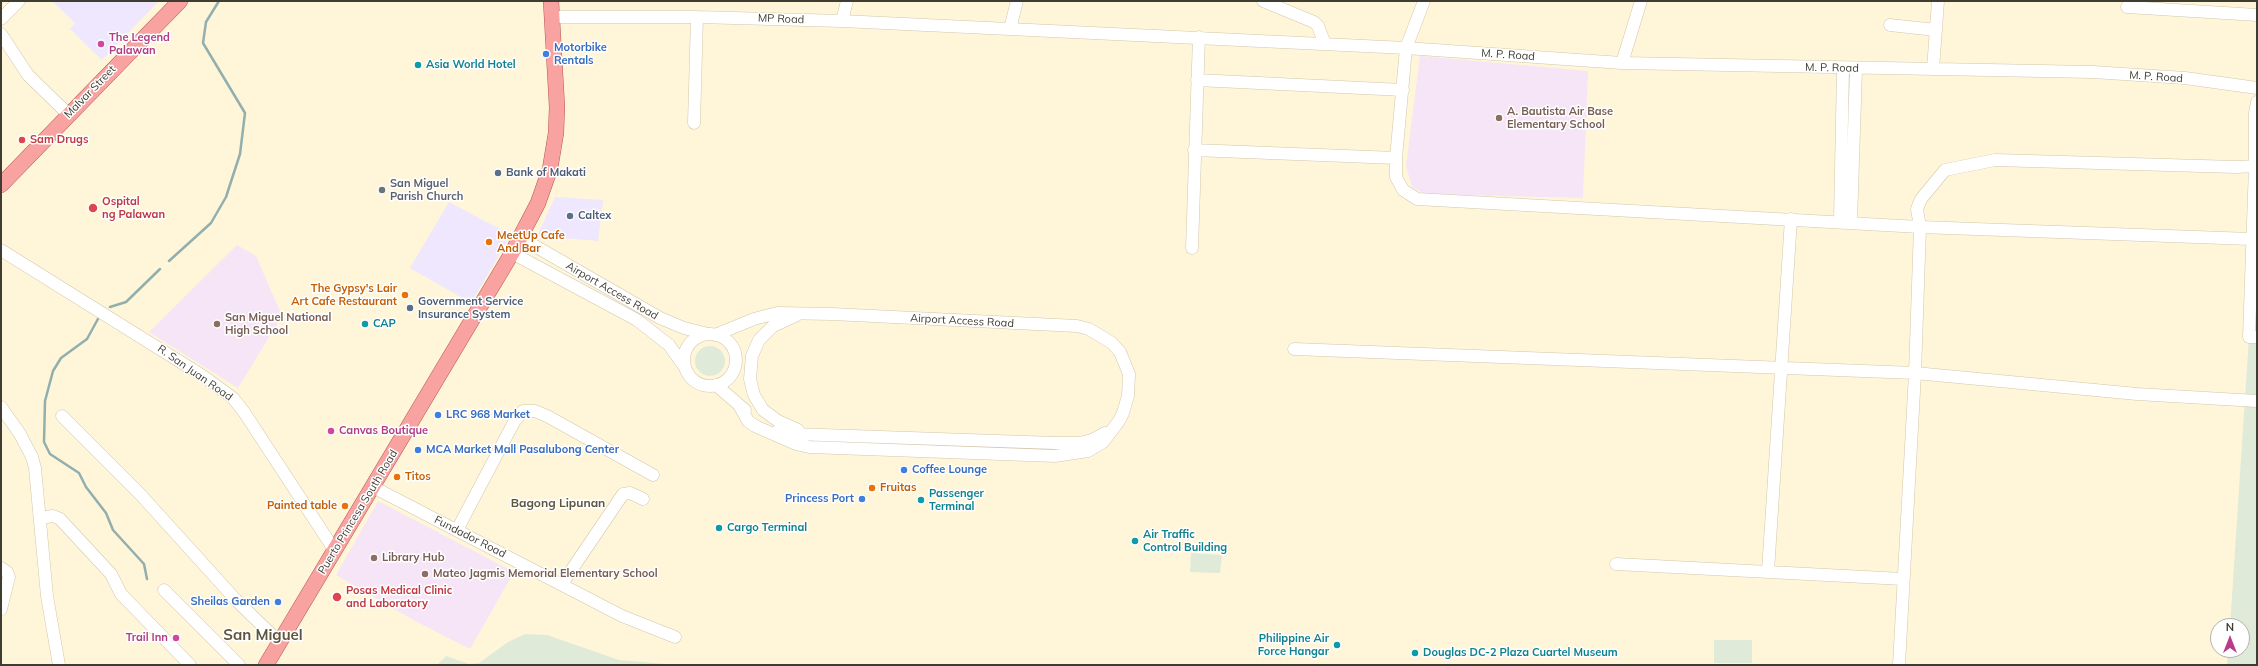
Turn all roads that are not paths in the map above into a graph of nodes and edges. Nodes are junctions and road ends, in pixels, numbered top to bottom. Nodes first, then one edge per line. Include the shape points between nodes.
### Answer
1 (19, 1) edge
2 (180, 1) edge
3 (551, 1) edge
4 (846, 1) edge
5 (1017, 1) edge
6 (1263, 1) edge
7 (1424, 1) edge
8 (1638, 1) edge
9 (1938, 1) edge
10 (2127, 7) dead end
11 (2257, 15) edge
12 (552, 17) junction
13 (697, 17) junction
14 (1, 19) edge
15 (842, 20) junction
16 (1890, 25) dead end
17 (1010, 29) junction
18 (1936, 30) junction
19 (1, 34) edge
20 (1199, 37) junction
21 (1325, 44) junction
22 (1406, 48) junction
23 (1622, 63) junction
24 (1843, 68) junction
25 (1856, 68) junction
26 (1933, 69) junction
27 (1197, 80) junction
28 (2257, 88) edge
29 (1403, 90) junction
30 (2257, 102) edge
31 (68, 114) junction
32 (694, 123) dead end
33 (1194, 150) junction
34 (1396, 158) junction
35 (2256, 166) edge
36 (1, 184) edge
37 (1790, 219) junction
38 (1845, 222) junction
39 (1920, 227) junction
40 (521, 238) junction
41 (2251, 239) junction
42 (1192, 248) dead end
43 (1, 250) edge
44 (512, 253) junction
45 (802, 313) junction
46 (711, 334) junction
47 (2257, 337) edge
48 (1294, 349) dead end
49 (684, 366) junction
50 (1781, 366) junction
51 (1915, 373) junction
52 (716, 385) junction
53 (2257, 401) edge
54 (739, 405) junction
55 (1, 407) edge
56 (62, 416) dead end
57 (1111, 430) junction
58 (806, 434) junction
59 (653, 475) dead end
60 (373, 487) junction
61 (643, 499) dead end
62 (40, 518) junction
63 (457, 530) junction
64 (335, 551) junction
65 (1616, 564) dead end
66 (1, 568) edge
67 (1768, 571) junction
68 (1904, 579) junction
69 (562, 584) junction
70 (164, 590) dead end
71 (1, 609) edge
72 (675, 637) dead end
73 (280, 642) junction
74 (59, 665) edge
75 (190, 665) edge
76 (239, 665) edge
77 (266, 665) edge
78 (1899, 665) edge

1 - 14 street
2 - 31 main road, Malvar Street
3 - 12 main road, Puerto Princesa South Road
4 - 15 street
5 - 17 street
6 - 21 street via 1314,22
7 - 22 street
8 - 23 street
9 - 18 street
10 - 11 street
12 - 13 street, MP Road
12 - 40 main road, Puerto Princesa South Road via 557,107 554,151 545,187
13 - 15 street, MP Road
13 - 32 street
15 - 17 street, MP Road
16 - 18 street
17 - 20 street, MP Road
18 - 26 street
19 - 31 street via 28,75
20 - 21 street, M. P. Road
20 - 27 street
21 - 22 street, M. P. Road
22 - 23 street, M. P. Road
22 - 29 street
23 - 24 street, M. P. Road
24 - 25 street, M. P. Road
24 - 38 street
25 - 26 street, M. P. Road
25 - 38 street
26 - 28 street, M. P. Road via 2093,72 2185,78
27 - 29 street
27 - 33 street
29 - 34 street
30 - 35 street
31 - 36 main road, Malvar Street
33 - 34 street
33 - 42 street
34 - 37 street via 1396,177 1403,190 1416,199
35 - 39 street via 2236,168 1995,160 1945,170 1921,199 1917,209
35 - 41 street
37 - 38 street
37 - 50 street
38 - 39 street
39 - 41 street
39 - 51 street
40 - 44 main road, Puerto Princesa South Road
40 - 46 street, Airport Access Road via 660,318 684,328
41 - 47 street via 2249,337
43 - 64 street, R. San Juan Road via 191,368 232,398 244,412
44 - 49 street, Airport Access Road via 637,320 669,345
44 - 60 main road, Puerto Princesa South Road
45 - 46 street, Airport Access Road via 771,315
45 - 57 street, Airport Access Road via 1077,326 1089,329 1112,343 1120,352 1129,374 1126,406 1119,421
45 - 58 street via 773,326 759,340 752,356 750,379 754,396 763,410 778,421
46 - 49 street via 688,345
46 - 52 street via 729,342 736,356 734,371 729,378
48 - 50 street
49 - 52 street via 696,382 709,386
50 - 51 street
50 - 67 street
51 - 53 street via 2137,394
51 - 68 street
52 - 54 street, Airport Access Road
54 - 57 street, Airport Access Road via 748,421 773,435 796,444 835,449 1055,456 1088,451 1103,442
54 - 58 street, Airport Access Road via 760,422 779,431
55 - 62 street via 32,457
56 - 73 street via 140,494 236,600
57 - 58 street, Airport Access Road via 1085,441 1055,443
59 - 63 street via 547,416 535,411 523,412 514,422
60 - 63 street, Fundador Road
60 - 64 main road, Puerto Princesa South Road
61 - 69 street via 630,493 623,494
62 - 74 street via 47,596
62 - 75 street via 53,516 60,519 111,574 121,594
63 - 69 street, Fundador Road
64 - 73 main road, Puerto Princesa South Road
65 - 67 street
66 - 71 street via 9,577
67 - 68 street
68 - 78 street
69 - 72 street, Fundador Road via 622,616
70 - 76 street
73 - 77 main road, Puerto Princesa South Road

